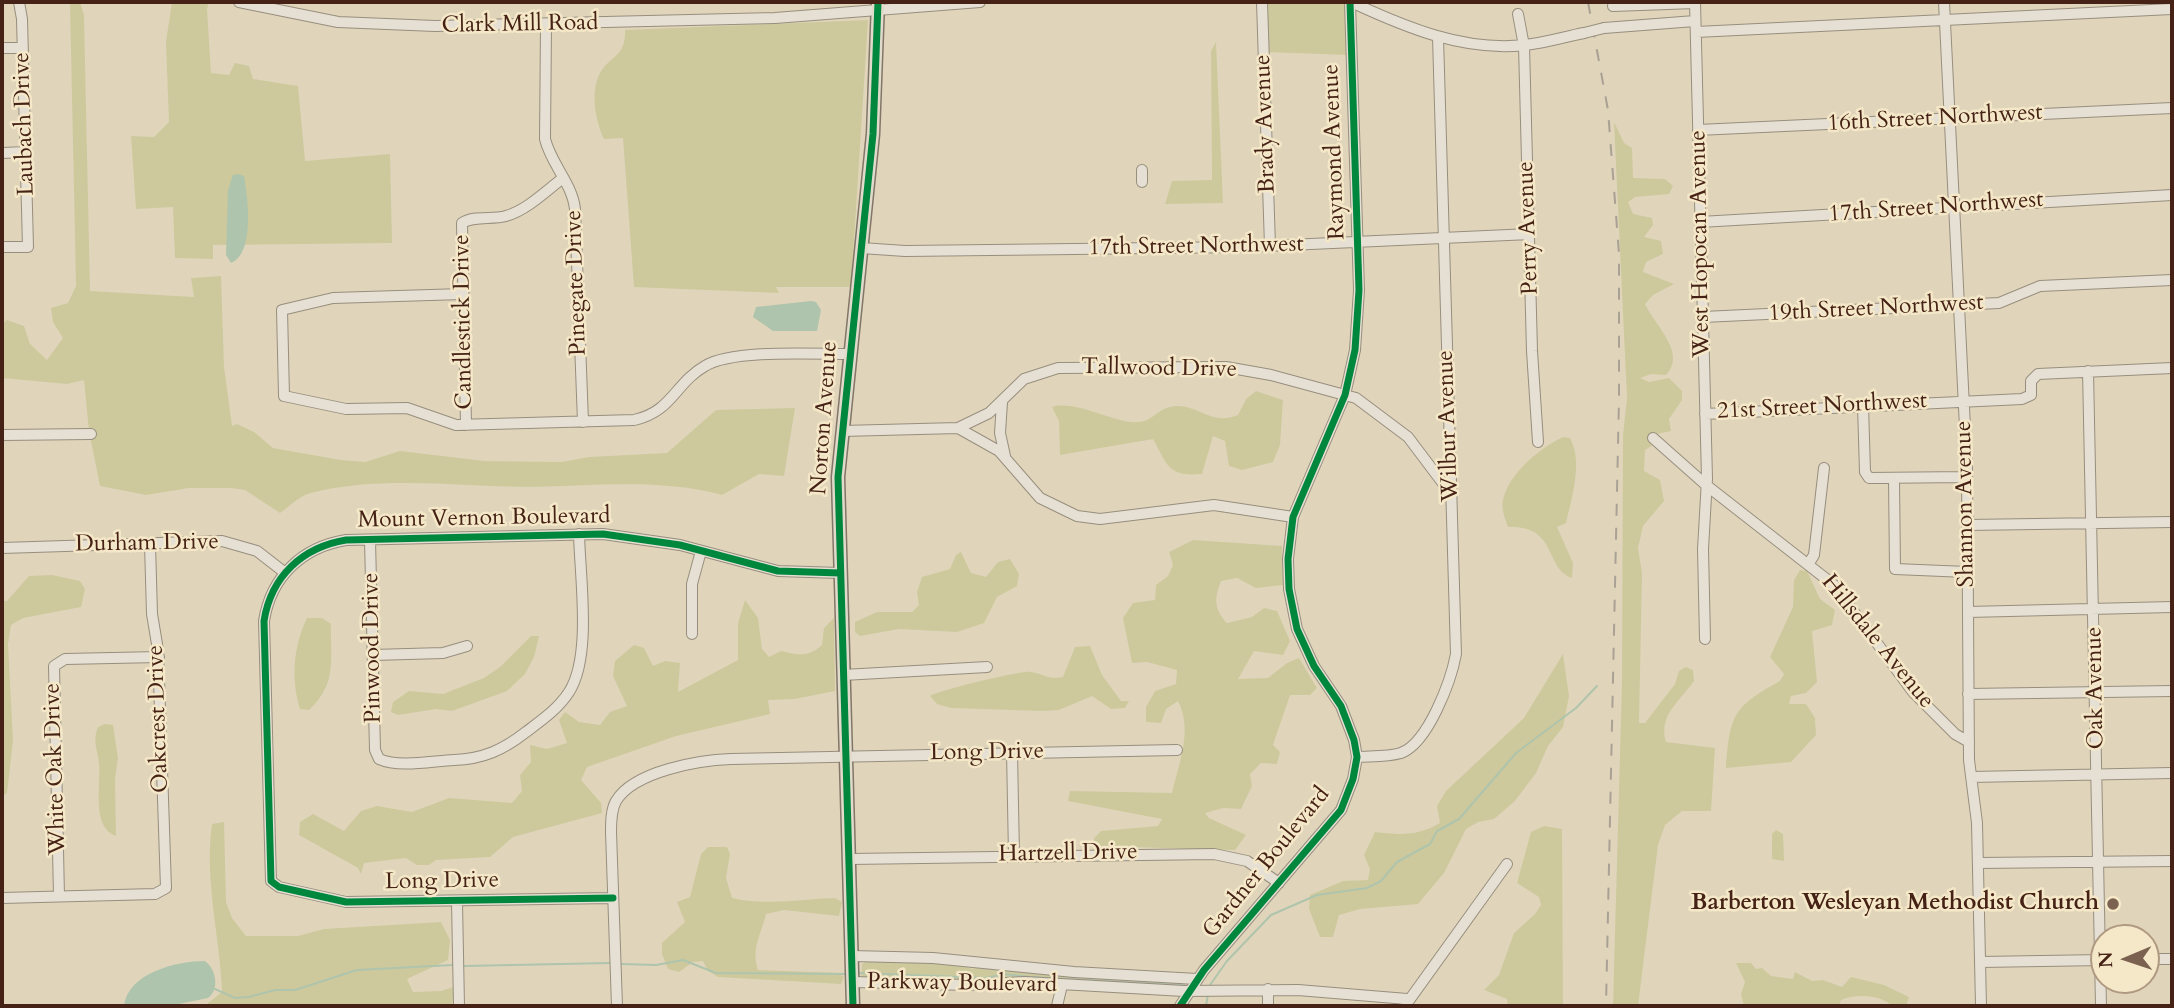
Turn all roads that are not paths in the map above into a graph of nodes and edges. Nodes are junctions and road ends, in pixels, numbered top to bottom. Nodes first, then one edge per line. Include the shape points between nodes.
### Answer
1 (19, 2) edge
2 (239, 2) edge
3 (980, 2) edge
4 (1262, 2) edge
5 (1351, 2) edge
6 (1695, 2) edge
7 (1944, 2) edge
8 (1614, 6) dead end
9 (878, 7) edge
10 (2172, 9) edge
11 (1518, 14) dead end
12 (1944, 20) junction
13 (1695, 21) junction
14 (546, 26) junction
15 (1696, 32) junction
16 (1438, 37) junction
17 (1524, 46) junction
18 (2, 48) edge
19 (22, 48) junction
20 (2172, 108) edge
21 (1949, 118) junction
22 (1698, 130) junction
23 (26, 152) junction
24 (2, 153) edge
25 (1142, 170) dead end
26 (563, 178) junction
27 (1142, 182) dead end
28 (2172, 195) edge
29 (1953, 209) junction
30 (1700, 222) junction
31 (1530, 234) junction
32 (1444, 240) junction
33 (1357, 243) junction
34 (1270, 246) junction
35 (2, 247) edge
36 (862, 248) junction
37 (2172, 280) edge
38 (463, 294) junction
39 (1358, 300) joint
40 (1958, 304) junction
41 (1703, 317) junction
42 (849, 354) junction
43 (2172, 368) edge
44 (2088, 371) junction
45 (1345, 395) junction
46 (1003, 398) junction
47 (1964, 400) junction
48 (1863, 405) junction
49 (1705, 414) junction
50 (583, 422) junction
51 (466, 425) junction
52 (958, 428) junction
53 (842, 431) junction
54 (91, 434) dead end
55 (2, 435) edge
56 (1653, 438) dead end
57 (1538, 442) dead end
58 (1005, 456) junction
59 (1824, 468) dead end
60 (1967, 477) junction
61 (1894, 479) junction
62 (1706, 485) junction
63 (1451, 494) junction
64 (1293, 517) junction
65 (2172, 522) edge
66 (2094, 523) junction
67 (1967, 525) junction
68 (579, 534) junction
69 (370, 540) junction
70 (150, 544) junction
71 (2, 548) edge
72 (701, 551) junction
73 (1809, 563) junction
74 (284, 572) junction
75 (1967, 572) junction
76 (840, 573) junction
77 (2172, 607) edge
78 (2095, 608) junction
79 (1968, 612) junction
80 (692, 634) dead end
81 (1705, 639) dead end
82 (467, 646) dead end
83 (373, 655) junction
84 (159, 657) junction
85 (987, 667) dead end
86 (843, 675) junction
87 (2172, 691) edge
88 (2096, 692) junction
89 (1968, 694) junction
90 (1969, 742) junction
91 (1177, 750) dead end
92 (1012, 752) junction
93 (846, 755) junction
94 (1357, 757) junction
95 (2172, 773) edge
96 (2098, 774) junction
97 (1971, 777) junction
98 (1014, 855) junction
99 (849, 859) junction
100 (2172, 860) edge
101 (2099, 862) junction
102 (1978, 863) junction
103 (1507, 864) dead end
104 (1279, 883) junction
105 (275, 884) joint
106 (59, 896) junction
107 (2, 898) edge
108 (613, 898) junction
109 (457, 902) junction
110 (2101, 924) edge
111 (852, 956) junction
112 (2090, 960) edge
113 (1980, 962) junction
114 (1197, 979) junction
115 (853, 982) junction
116 (1062, 985) junction
117 (1268, 989) junction
118 (1189, 991) junction
119 (1406, 1003) edge
120 (459, 1006) edge
121 (617, 1006) edge
122 (853, 1006) edge
123 (1057, 1006) edge
124 (1180, 1006) edge
125 (1268, 1006) edge
126 (1981, 1006) edge

1 - 19 street, Laubach Drive
2 - 14 street, Clark Mill Road via 361,24
3 - 9 street, Clark Mill Road
4 - 34 street, Brady Avenue
5 - 16 street
5 - 33 street, Raymond Avenue
6 - 8 street
6 - 13 street, West Hopocan Avenue
7 - 12 street, Shannon Avenue
9 - 14 street, Clark Mill Road via 804,16
9 - 36 main road, Norton Avenue
10 - 12 street
11 - 17 street, Perry Avenue
12 - 15 street
12 - 21 street, Shannon Avenue
13 - 15 street, West Hopocan Avenue
13 - 17 street, bridge via 1604,28
14 - 26 street, Pinegate Drive via 545,139
15 - 22 street, West Hopocan Avenue
16 - 17 street
16 - 32 street, Wilbur Avenue
17 - 31 street, Perry Avenue
18 - 19 street
19 - 23 street, Laubach Drive
20 - 21 street, 16th Street Northwest
21 - 22 street, 16th Street Northwest
21 - 29 street, Shannon Avenue
22 - 30 street, West Hopocan Avenue
23 - 24 street
23 - 35 street, Laubach Drive via 29,247
25 - 27 street
26 - 38 street, Candlestick Drive via 514,213 465,220 461,226
26 - 50 street, Pinegate Drive via 575,209
28 - 29 street, 17th Street Northwest
29 - 30 street, 17th Street Northwest
29 - 40 street, Shannon Avenue
30 - 41 street, West Hopocan Avenue
31 - 32 street, 17th Street Northwest
31 - 57 street, Perry Avenue
32 - 33 street, 17th Street Northwest
32 - 63 street, Wilbur Avenue
33 - 34 street, 17th Street Northwest
33 - 39 street, Raymond Avenue
34 - 36 street, 17th Street Northwest
36 - 42 main road, Norton Avenue
37 - 40 street, 19th Street Northwest via 2040,286 2004,303
38 - 51 street, Candlestick Drive
38 - 51 street via 333,298 282,310 284,396 346,409 407,408 446,424
39 - 45 street, Gardner Boulevard via 1355,350
40 - 41 street, 19th Street Northwest
40 - 47 street, Shannon Avenue
41 - 49 street, West Hopocan Avenue
42 - 50 street via 718,359 698,370 651,416
42 - 53 main road, Norton Avenue
43 - 44 street, 21st Street Northwest
44 - 47 street, 21st Street Northwest via 2038,374 2031,381 2029,397
44 - 66 street, Oak Avenue
45 - 46 street, Tallwood Drive via 1249,370 1150,366 1048,370 1024,379
45 - 63 street, Tallwood Drive via 1399,428
45 - 64 street, Gardner Boulevard
46 - 52 street, Tallwood Drive via 989,414
46 - 58 street via 999,419
47 - 48 street, 21st Street Northwest
47 - 60 street, Shannon Avenue
48 - 49 street, 21st Street Northwest
48 - 61 street via 1865,472 1868,478
49 - 62 street, West Hopocan Avenue
50 - 51 street
52 - 53 street, Tallwood Drive
52 - 58 street
53 - 76 main road, Norton Avenue
54 - 55 street
56 - 62 street, Hillsdale Avenue
58 - 64 street via 1040,498 1083,518 1214,505
59 - 73 street via 1814,555
60 - 61 street
60 - 67 street, Shannon Avenue
61 - 75 street via 1895,569
62 - 73 street, Hillsdale Avenue
62 - 81 street, West Hopocan Avenue
63 - 94 street, Wilbur Avenue via 1456,654 1451,678 1413,745 1396,754
64 - 94 street, Gardner Boulevard via 1288,579 1297,629 1346,716
65 - 66 street
66 - 67 street
66 - 78 street, Oak Avenue
67 - 75 street, Shannon Avenue
68 - 69 street, Mount Vernon Boulevard
68 - 72 street, Mount Vernon Boulevard via 645,538
68 - 83 street, Pinwood Drive via 581,656 575,680 559,705 509,745 484,757 392,762 377,756
69 - 74 street, Mount Vernon Boulevard via 322,546
69 - 83 street, Pinwood Drive
70 - 71 street, Durham Drive
70 - 74 street, Durham Drive via 235,543 264,555
70 - 84 street, Oakcrest Drive via 152,614
72 - 76 street, Mount Vernon Boulevard via 778,571
72 - 80 street via 692,584
73 - 90 street, Hillsdale Avenue via 1833,585 1913,692
74 - 105 street, Mount Vernon Boulevard via 269,598 264,621 270,877
75 - 79 street, Shannon Avenue
76 - 86 main road, Norton Avenue
77 - 78 street
78 - 79 street
78 - 88 street, Oak Avenue
79 - 89 street, Shannon Avenue
82 - 83 street via 443,653
84 - 106 street, White Oak Drive via 65,659 54,666
84 - 106 street, Oakcrest Drive via 166,888 162,892
85 - 86 street
86 - 93 main road, Norton Avenue
87 - 88 street
88 - 89 street
88 - 96 street, Oak Avenue
89 - 90 street, Shannon Avenue
90 - 97 street, Shannon Avenue
91 - 92 street, Long Drive
92 - 93 street, Long Drive
92 - 98 street
93 - 99 main road, Norton Avenue
93 - 108 street, Long Drive via 694,762 666,769 625,791 616,801 611,819
94 - 104 street, Gardner Boulevard via 1341,810
95 - 96 street
96 - 97 street
96 - 101 street, Oak Avenue
97 - 102 street, Shannon Avenue
98 - 99 street, Hartzell Drive
98 - 104 street, Hartzell Drive via 1230,855
99 - 111 main road, Norton Avenue
100 - 101 street
101 - 102 street
101 - 110 street, Oak Avenue
102 - 113 street, Shannon Avenue
103 - 119 street, Parkway Boulevard
104 - 114 street, Gardner Boulevard
105 - 109 street, Long Drive via 346,902
106 - 107 street
108 - 109 street, Long Drive
108 - 121 street
109 - 120 street
111 - 114 street, Parkway Boulevard via 923,957
111 - 115 main road, Norton Avenue
112 - 113 street
113 - 126 street, Shannon Avenue
114 - 118 street, Gardner Boulevard
115 - 116 street, Parkway Boulevard
115 - 122 main road, Norton Avenue
116 - 118 street, Parkway Boulevard
116 - 123 street
117 - 118 street, Parkway Boulevard
117 - 119 street, Parkway Boulevard
117 - 125 street
118 - 124 street, Gardner Boulevard

